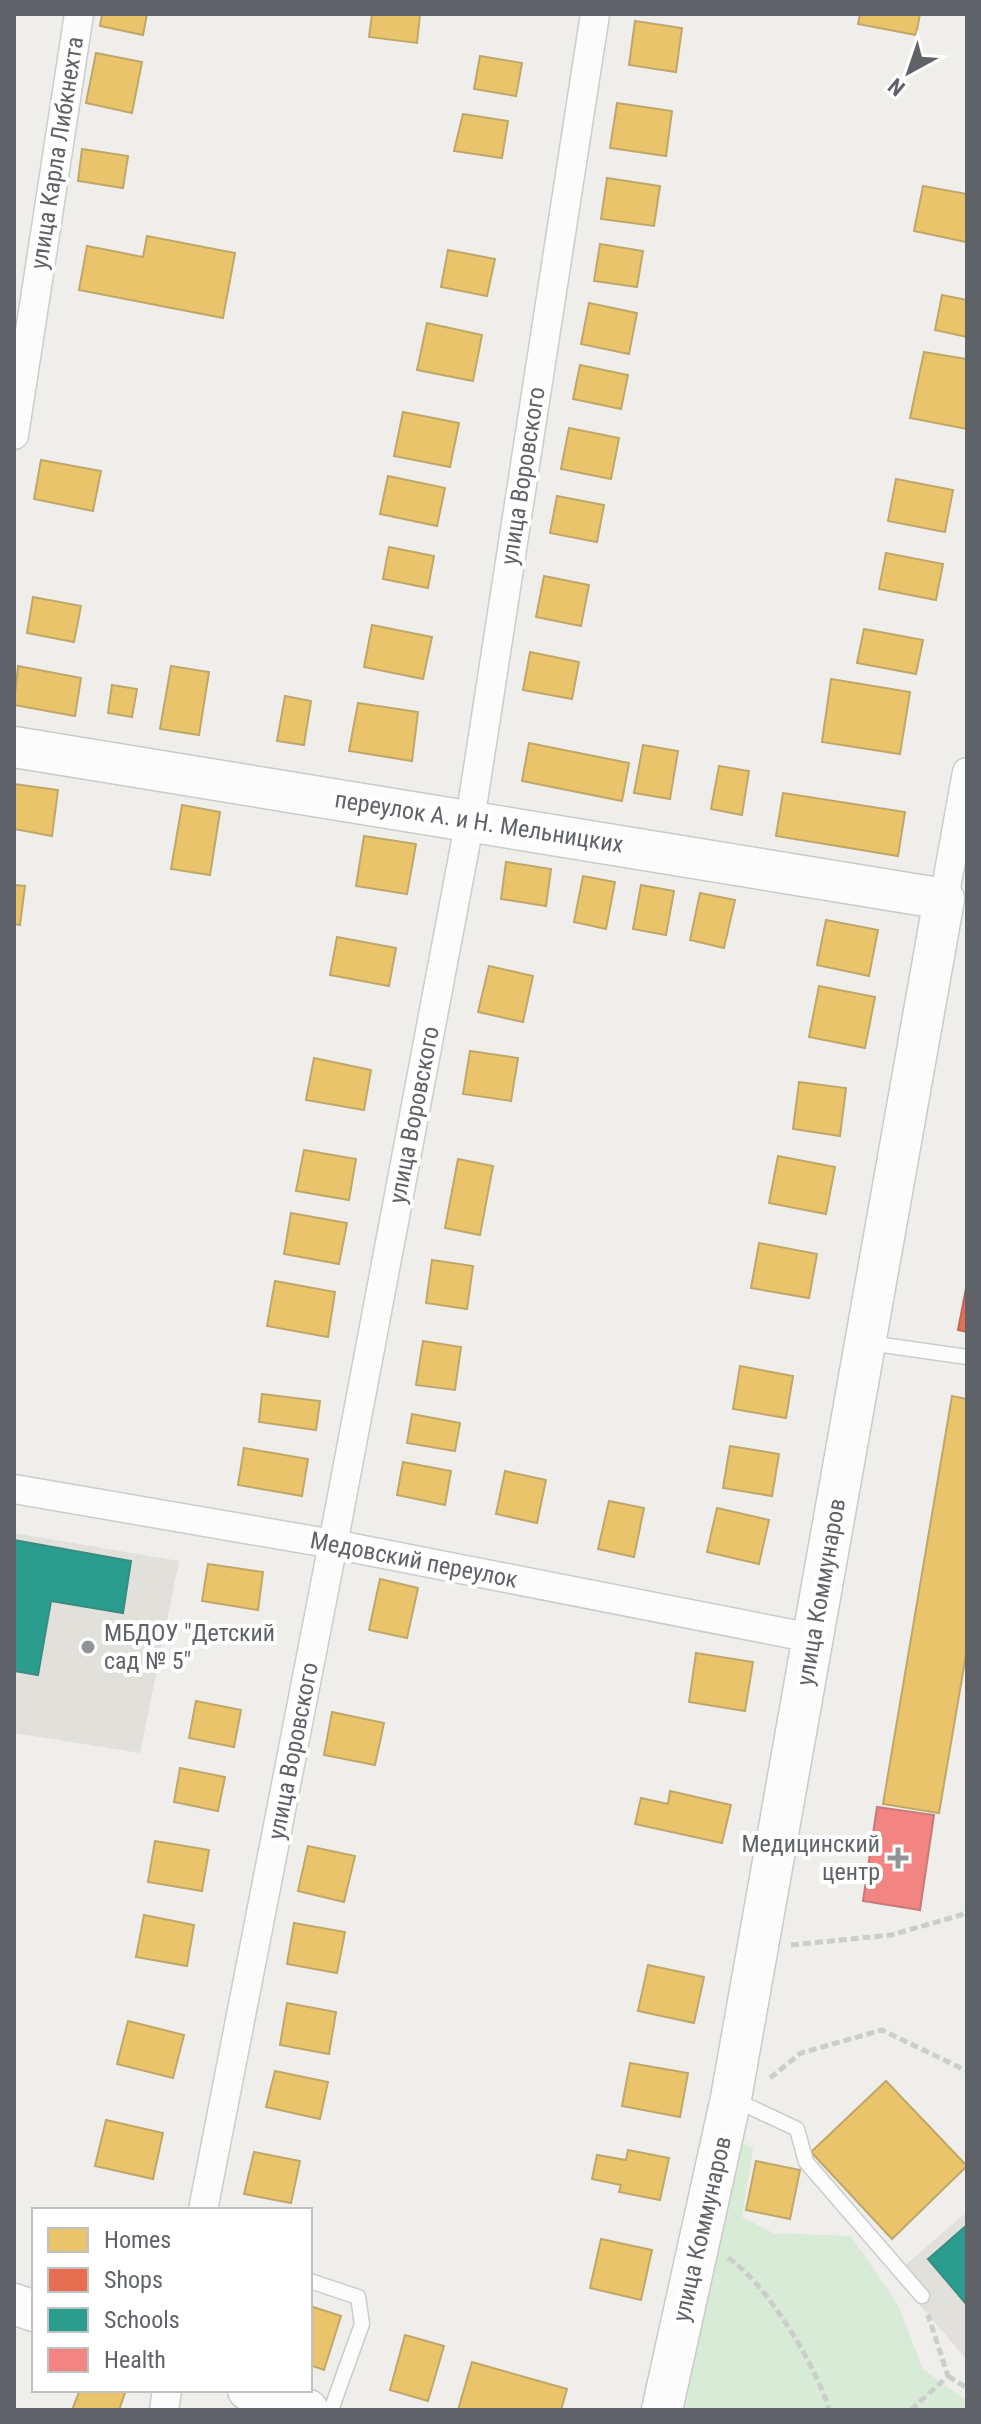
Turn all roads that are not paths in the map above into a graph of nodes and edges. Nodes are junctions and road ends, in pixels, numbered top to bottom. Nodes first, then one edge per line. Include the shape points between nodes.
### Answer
1 (79, 14) edge
2 (595, 14) edge
3 (14, 435) edge
4 (14, 747) edge
5 (967, 772) edge
6 (470, 820) junction
7 (950, 900) junction
8 (865, 1343) junction
9 (967, 1357) edge
10 (14, 1489) edge
11 (333, 1544) junction
12 (812, 1638) junction
13 (736, 2100) junction
14 (203, 2208) edge
15 (312, 2282) edge
16 (922, 2296) road end
17 (254, 2392) edge
18 (308, 2410) edge
19 (331, 2410) edge
20 (662, 2410) edge

1 - 3 street, улица Карла Либкнехта
2 - 6 street, улица Воровского
4 - 6 street, переулок А. и Н. Мельницких
5 - 7 street, улица Коммунаров
6 - 7 street, переулок А. и Н. Мельницких
6 - 11 street, улица Воровского
7 - 8 street, улица Коммунаров
8 - 9 lane
8 - 12 street, улица Коммунаров
10 - 11 street, Медовский переулок
11 - 12 street, Медовский переулок
11 - 14 street, улица Воровского
12 - 13 street, улица Коммунаров
13 - 16 lane via 797,2129 806,2162
13 - 20 street, улица Коммунаров
15 - 19 lane via 358,2297 362,2324
17 - 18 street

